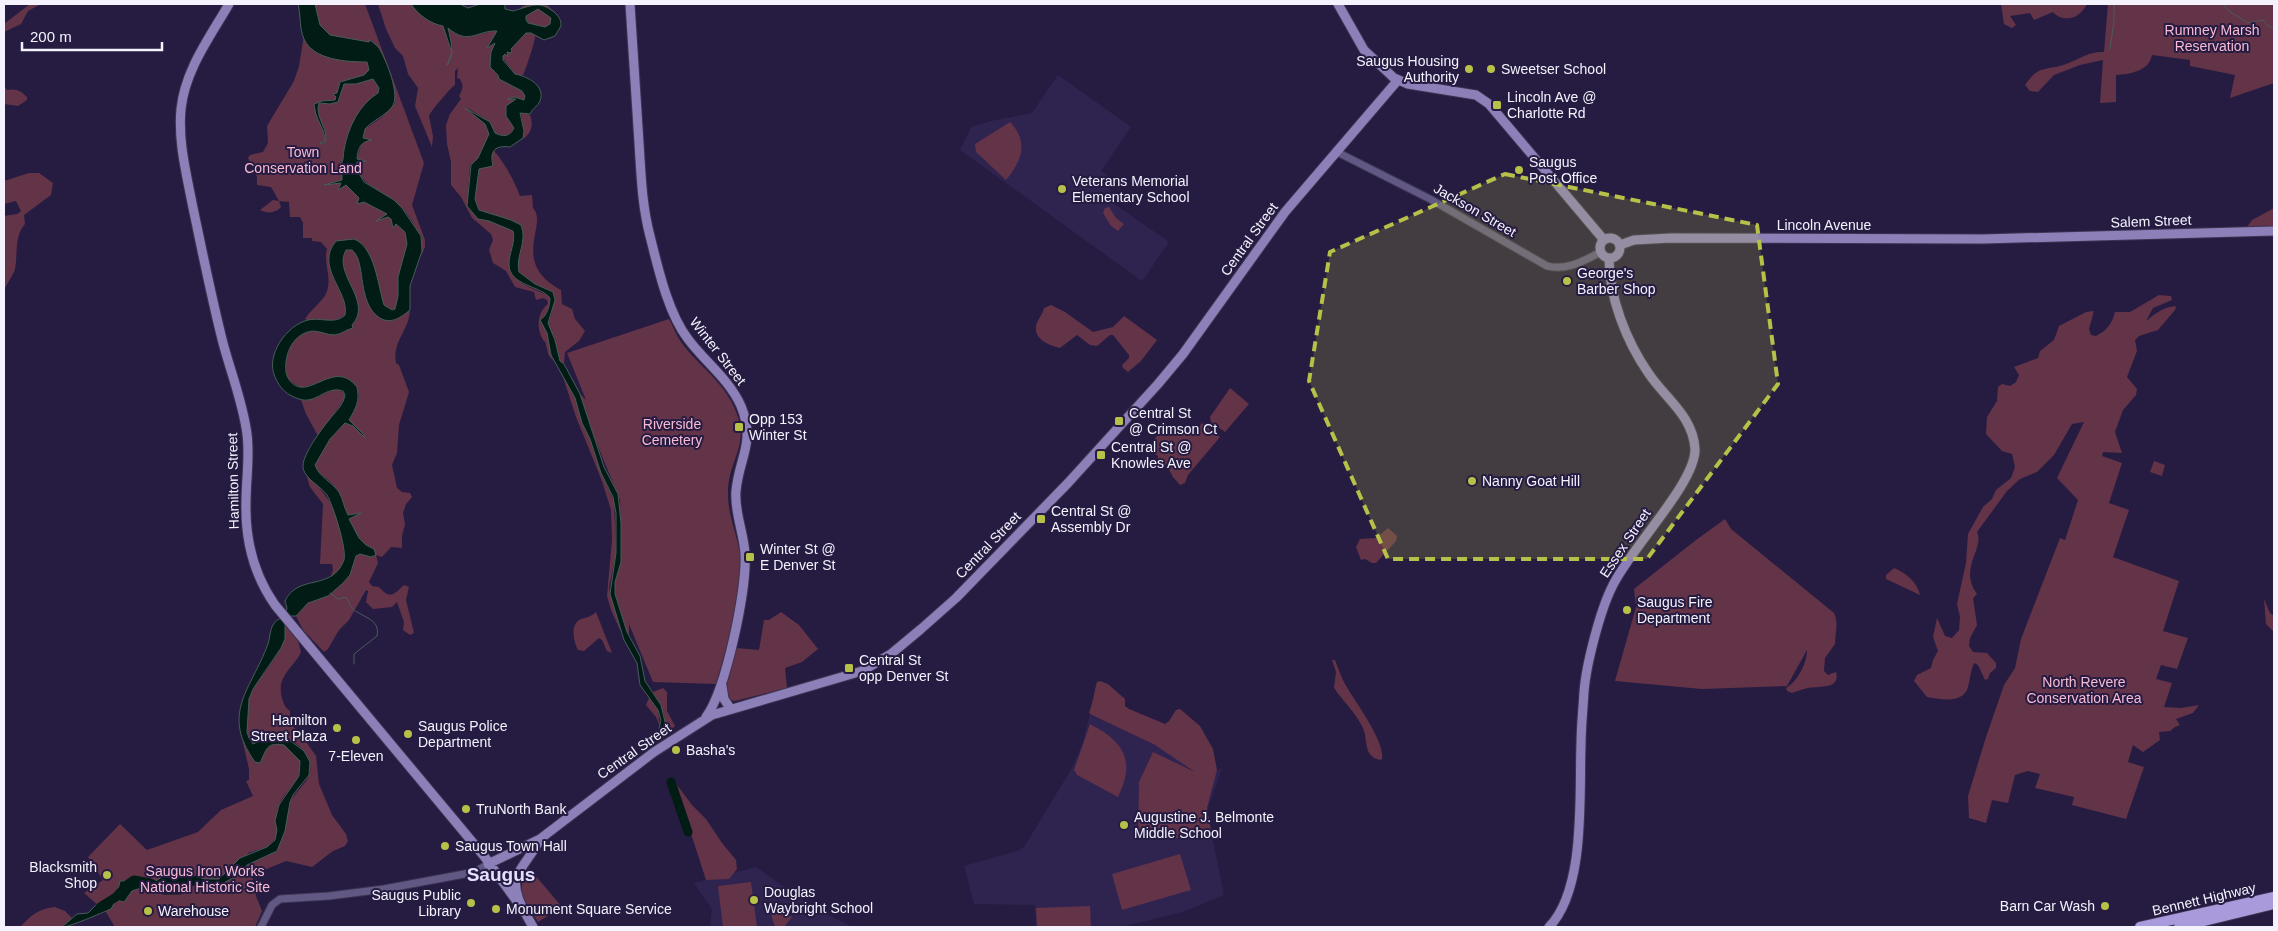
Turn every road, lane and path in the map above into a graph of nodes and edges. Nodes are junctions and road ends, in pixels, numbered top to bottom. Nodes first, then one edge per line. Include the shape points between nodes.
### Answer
1 (229, 4) edge
2 (630, 4) edge
3 (1338, 4) edge
4 (1398, 80) junction
5 (1337, 152) junction
6 (2274, 231) edge
7 (2029, 238) joint
8 (1604, 240) junction
9 (1620, 245) junction
10 (1605, 255) junction
11 (722, 684) junction
12 (730, 708) junction
13 (704, 720) junction
14 (540, 839) junction
15 (510, 852) junction
16 (488, 864) junction
17 (523, 867) junction
18 (475, 872) junction
19 (518, 876) junction
20 (499, 879) junction
21 (2274, 897) edge
22 (2274, 904) edge
23 (526, 914) junction
24 (260, 927) edge
25 (533, 927) edge
26 (1549, 927) edge
27 (2140, 927) edge
28 (2179, 927) edge

1 - 16 main road, Hamilton Street via 199,54 187,84 181,108 181,144 216,315 247,432 246,513 250,546 262,584 282,614
2 - 11 main road, Winter Street via 642,192 650,239 677,321 688,339 734,393 748,431 736,492 745,549 744,584
3 - 4 main road via 1364,50
4 - 5 main road, Central Street
4 - 8 main road via 1476,95 1489,104
5 - 10 street, Jackson Street via 1430,199 1547,266 1558,269
5 - 12 main road, Central Street via 1265,237 1191,343 1158,384 1068,483 945,609 891,654 862,671
6 - 7 main road, Salem Street
7 - 9 main road, Lincoln Avenue via 1671,238 1634,240
8 - 9 main road via 1615,239
8 - 10 main road via 1600,247
9 - 10 main road via 1617,255
10 - 26 main road, Essex Street via 1614,295 1631,342 1649,374 1686,420 1693,436 1695,453 1688,476 1619,574 1604,606 1585,684 1576,856 1563,905
11 - 12 main road via 724,699
11 - 13 main road, Winter Street
12 - 13 main road, Central Street
13 - 14 main road, Central Street via 654,752
14 - 15 main road, Central Street
14 - 17 main road
15 - 16 main road, Central Street
15 - 17 main road via 519,854
16 - 18 street, Central Street
16 - 20 main road
17 - 19 main road
18 - 20 street, Central Street
18 - 24 street, Central Street via 384,889 280,899 272,905
19 - 20 main road via 507,883
19 - 23 main road via 516,889
20 - 23 main road
21 - 27 highway, Bennett Highway
22 - 28 highway, Bennett Highway
23 - 25 main road

